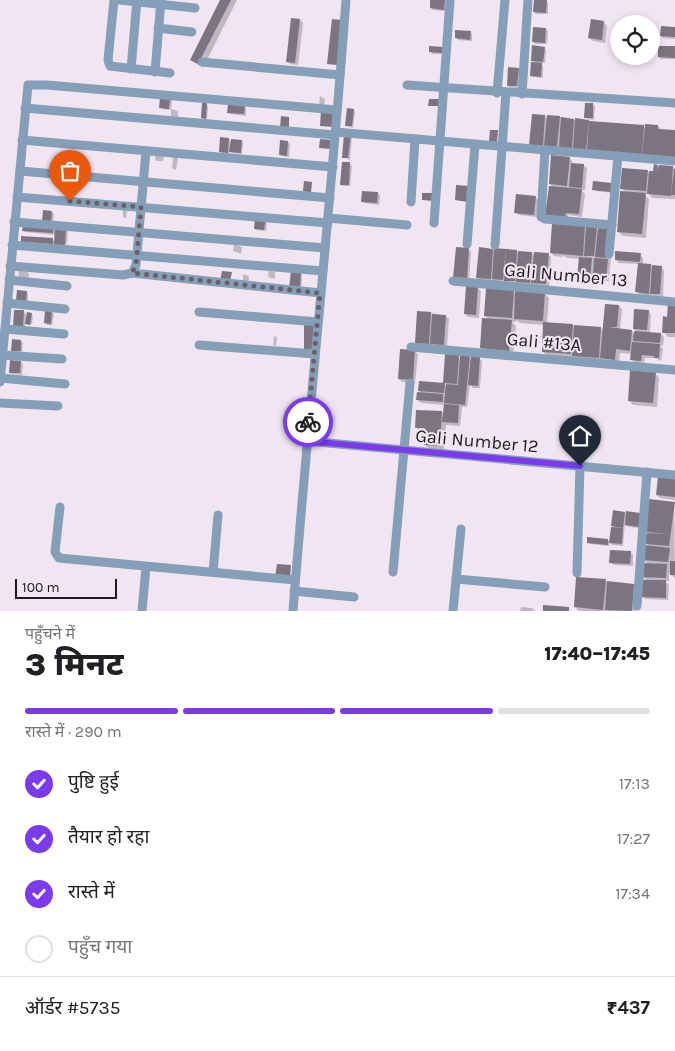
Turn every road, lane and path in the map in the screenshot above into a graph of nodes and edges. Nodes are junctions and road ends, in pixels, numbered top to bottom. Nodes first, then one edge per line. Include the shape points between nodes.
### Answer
1 (114, 0) edge
2 (120, 0) edge
3 (346, 0) edge
4 (450, 0) edge
5 (505, 0) edge
6 (528, 0) edge
7 (137, 1) edge
8 (160, 2) edge
9 (194, 8) dead end
10 (158, 28) junction
11 (192, 32) dead end
12 (202, 62) dead end
13 (131, 69) junction
14 (155, 72) junction
15 (170, 73) dead end
16 (340, 75) junction
17 (407, 85) dead end
18 (444, 88) junction
19 (501, 93) junction
20 (522, 94) junction
21 (675, 103) edge
22 (25, 108) junction
23 (337, 110) junction
24 (335, 134) junction
25 (22, 140) junction
26 (415, 140) junction
27 (440, 142) junction
28 (475, 145) junction
29 (502, 147) junction
30 (546, 150) junction
31 (146, 151) junction
32 (618, 156) junction
33 (675, 161) edge
34 (333, 167) junction
35 (20, 171) junction
36 (143, 182) junction
37 (17, 197) junction
38 (330, 198) junction
39 (411, 202) dead end
40 (141, 207) junction
41 (328, 220) junction
42 (14, 222) junction
43 (434, 223) dead end
44 (407, 225) dead end
45 (612, 225) junction
46 (139, 233) junction
47 (467, 244) dead end
48 (12, 245) junction
49 (495, 246) dead end
50 (325, 248) junction
51 (610, 254) dead end
52 (136, 255) junction
53 (10, 266) junction
54 (323, 271) junction
55 (132, 273) junction
56 (9, 280) junction
57 (453, 281) dead end
58 (67, 286) dead end
59 (320, 293) junction
60 (675, 302) edge
61 (7, 303) junction
62 (65, 309) dead end
63 (199, 312) dead end
64 (318, 322) junction
65 (5, 329) junction
66 (64, 334) dead end
67 (199, 344) dead end
68 (411, 347) dead end
69 (315, 354) junction
70 (2, 355) junction
71 (62, 359) dead end
72 (675, 370) edge
73 (0, 378) edge
74 (0, 382) edge
75 (410, 383) dead end
76 (65, 384) dead end
77 (0, 403) edge
78 (58, 406) dead end
79 (306, 441) junction
80 (404, 450) junction
81 (580, 466) junction
82 (647, 472) junction
83 (675, 475) edge
84 (60, 507) dead end
85 (218, 515) dead end
86 (461, 528) dead end
87 (146, 566) junction
88 (213, 572) junction
89 (393, 572) dead end
90 (577, 573) dead end
91 (456, 579) junction
92 (295, 580) junction
93 (545, 587) dead end
94 (294, 591) junction
95 (354, 597) dead end
96 (637, 606) dead end
97 (142, 611) edge
98 (293, 611) edge
99 (452, 611) edge

1 - 13 street via 108,64
2 - 7 street
3 - 16 street
4 - 18 street
5 - 19 street
6 - 20 street
7 - 8 street
7 - 13 street
8 - 9 street
8 - 10 street
10 - 11 street
10 - 14 street
12 - 16 street
13 - 14 street
14 - 15 street
16 - 23 street
17 - 18 street
18 - 19 street
18 - 27 street
19 - 20 street
19 - 29 street
20 - 21 street
22 - 23 street via 31,84
22 - 24 street
22 - 25 street
23 - 24 street
24 - 26 street
24 - 34 street
25 - 31 street
25 - 35 street
26 - 27 street
26 - 39 street
27 - 28 street
27 - 43 street
28 - 29 street
28 - 47 street
29 - 30 street
29 - 49 street
30 - 32 street
30 - 45 street via 541,217
31 - 34 street
31 - 36 street
32 - 33 street
32 - 45 street
34 - 38 street
35 - 36 street
35 - 37 street
36 - 38 street
36 - 40 street
37 - 40 street
37 - 42 street
38 - 41 street
40 - 41 street
40 - 46 street
41 - 44 street
41 - 50 street
42 - 46 street
42 - 48 street
45 - 51 street
46 - 50 street
46 - 52 street
48 - 52 street
48 - 53 street
50 - 54 street
52 - 54 street
52 - 55 street
53 - 55 street via 123,275
53 - 56 street
54 - 59 street
55 - 59 street
56 - 58 street
56 - 61 street
57 - 60 street, Gali Number 13
59 - 64 street
61 - 62 street
61 - 65 street
63 - 64 street
64 - 69 street
65 - 66 street
65 - 70 street
67 - 69 street
68 - 72 street, Gali #13A
69 - 79 street
70 - 71 street
70 - 73 street
73 - 74 street
73 - 76 street
75 - 80 street
77 - 78 street
79 - 80 street, Gali Number 12
79 - 92 street
80 - 81 street, Gali Number 12
80 - 89 street
81 - 82 street, Gali Number 12
81 - 90 street
82 - 83 street, Gali Number 12
82 - 96 street
84 - 87 street via 55,552 58,558
85 - 88 street
86 - 91 street
87 - 88 street
87 - 97 street
88 - 92 street
91 - 93 street
91 - 99 street
92 - 94 street
94 - 95 street
94 - 98 street

